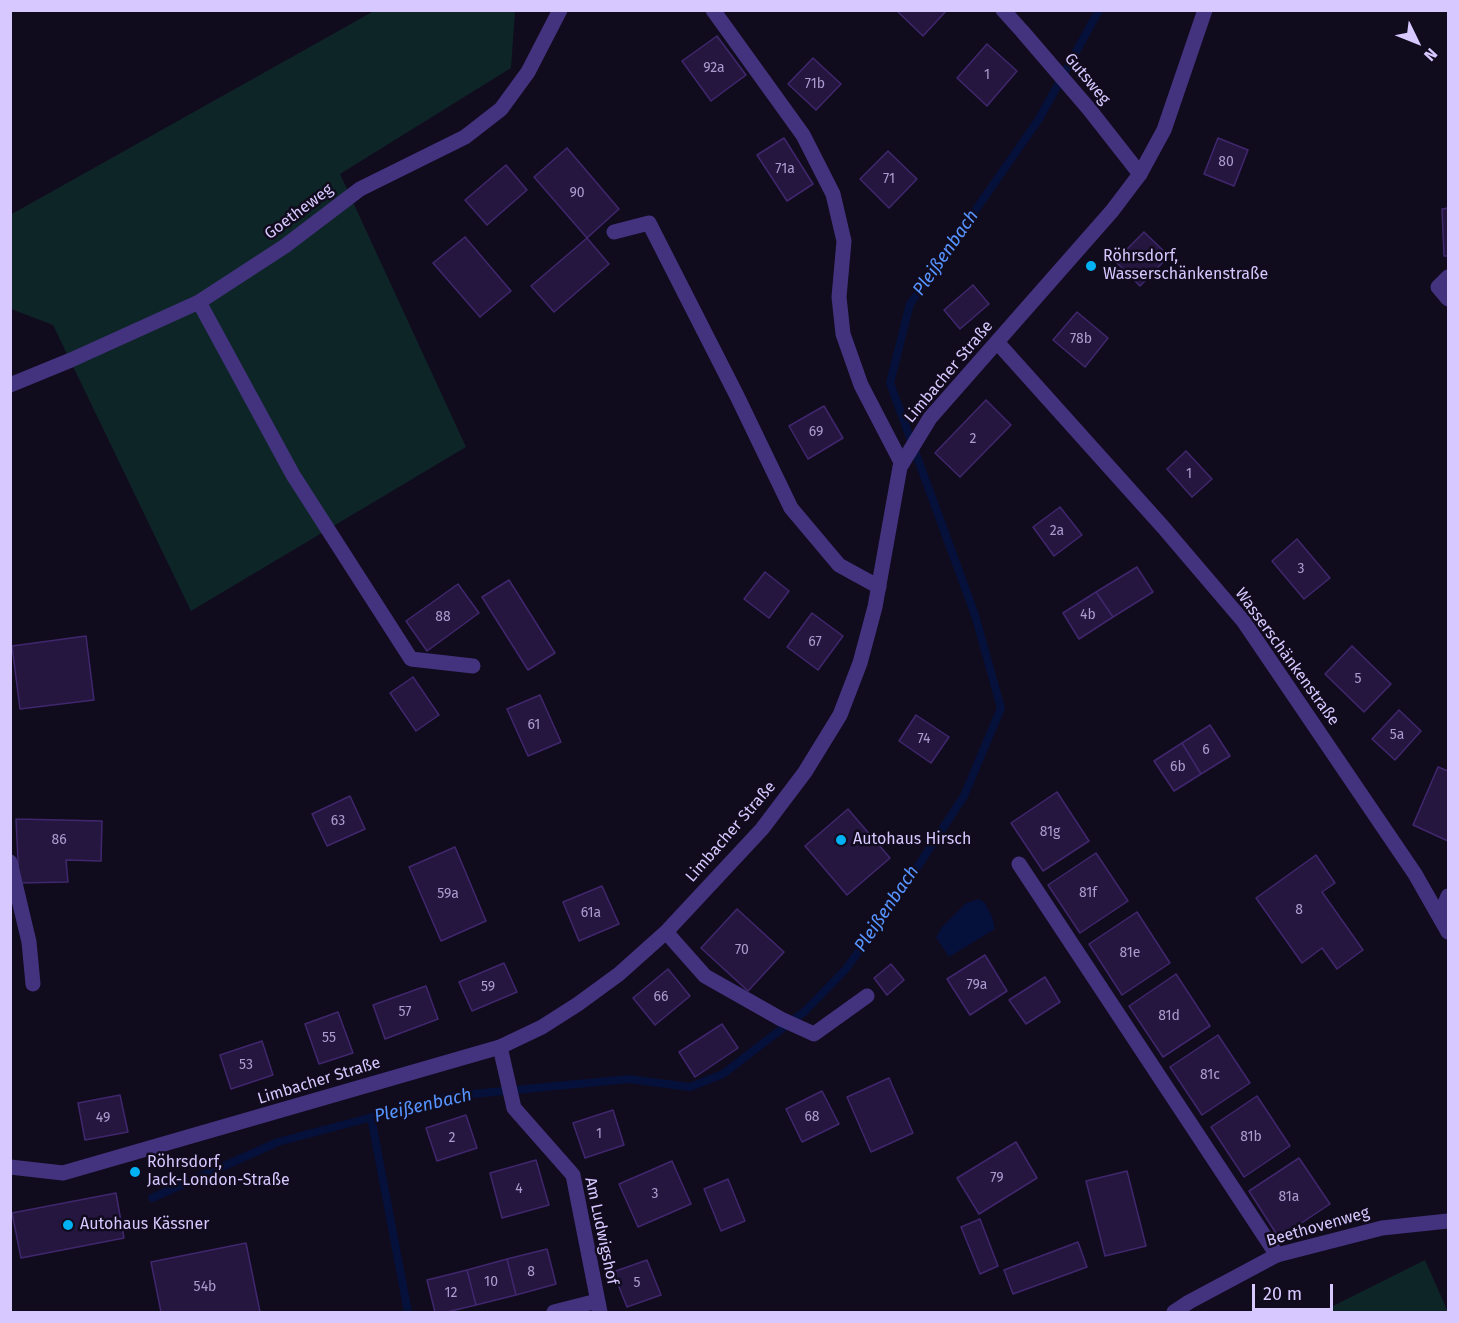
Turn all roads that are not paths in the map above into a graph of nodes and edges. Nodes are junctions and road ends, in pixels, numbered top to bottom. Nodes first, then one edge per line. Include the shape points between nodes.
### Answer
1 (560, 10) edge
2 (713, 10) edge
3 (1003, 10) edge
4 (1204, 10) edge
5 (1140, 174) junction
6 (614, 232) dead end
7 (1449, 277) edge
8 (1449, 299) edge
9 (199, 302) junction
10 (997, 342) junction
11 (10, 385) edge
12 (901, 465) junction
13 (879, 587) junction
14 (473, 666) dead end
15 (10, 862) edge
16 (1019, 864) dead end
17 (1449, 896) edge
18 (1440, 916) junction
19 (666, 932) junction
20 (1449, 932) edge
21 (33, 984) dead end
22 (867, 996) dead end
23 (500, 1047) junction
24 (10, 1167) edge
25 (1449, 1221) edge
26 (1277, 1255) junction
27 (598, 1307) edge
28 (554, 1312) edge
29 (1174, 1312) edge

1 - 9 street, Goetheweg via 528,72 501,109 465,137 360,189 285,246
2 - 12 street via 803,135 833,194 844,241 839,297 843,334 861,385
3 - 5 street, Gutsweg
4 - 5 street, Limbacher Straße via 1164,130
5 - 10 street, Limbacher Straße
6 - 13 street via 649,223 791,508 839,565
7 - 8 street via 1438,288
9 - 11 street, Goetheweg
9 - 14 street via 293,475 411,659
10 - 12 street, Limbacher Straße via 930,418
10 - 18 street, Wasserschänkenstraße via 1244,622
12 - 13 street, Limbacher Straße
13 - 19 street, Limbacher Straße via 860,663 840,715 811,762 762,829
15 - 21 street via 29,942
16 - 26 street
17 - 18 street
18 - 20 street, Wasserschänkenstraße
19 - 22 street via 705,976 814,1034
19 - 23 street, Limbacher Straße via 578,1004 542,1028
23 - 24 street, Limbacher Straße via 63,1173
23 - 27 street, Am Ludwigshof via 514,1108 573,1176
25 - 26 street, Beethovenweg via 1382,1228
26 - 29 street, Beethovenweg
27 - 28 street, Am Ludwigshof

